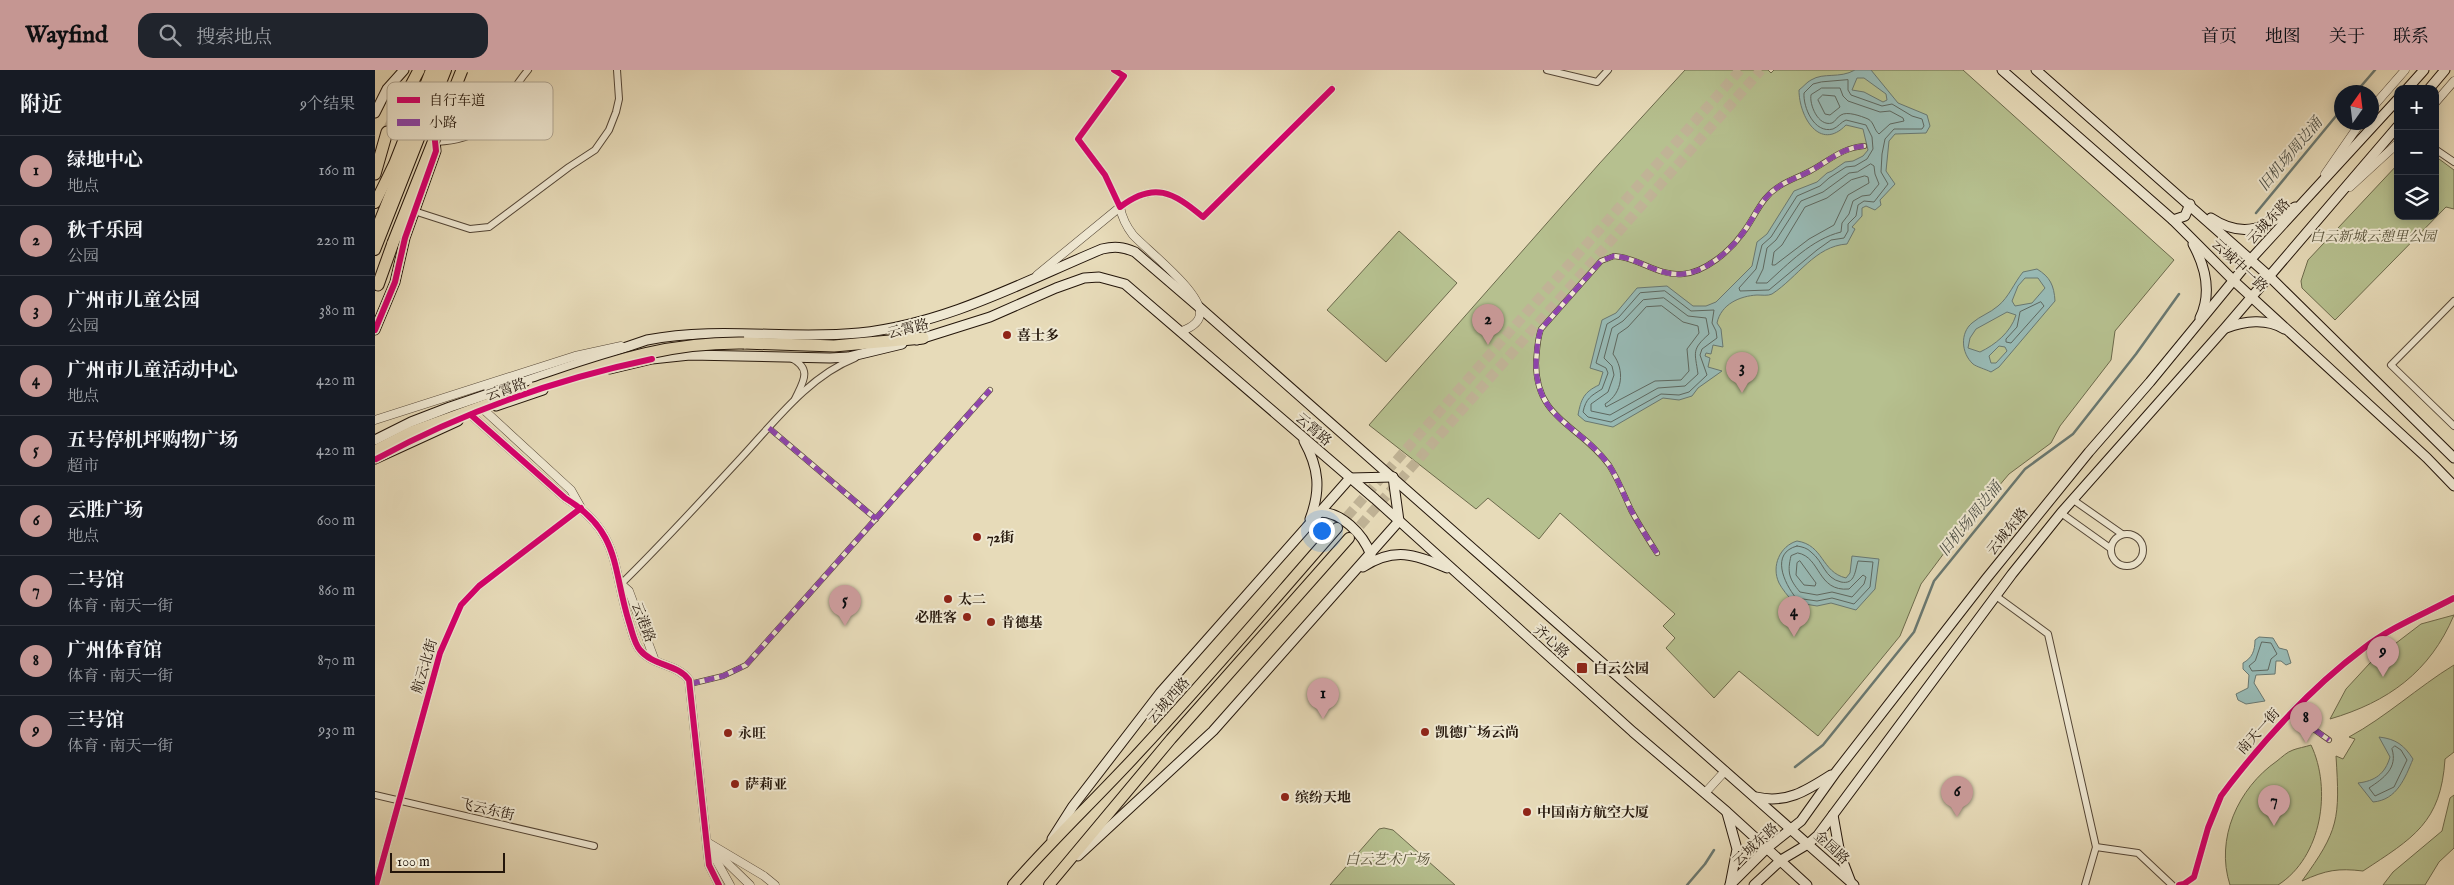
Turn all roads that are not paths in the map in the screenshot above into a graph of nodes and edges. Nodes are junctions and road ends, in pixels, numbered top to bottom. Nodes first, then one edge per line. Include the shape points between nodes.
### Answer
1 (404, 70) edge
2 (419, 70) edge
3 (431, 70) edge
4 (440, 70) edge
5 (446, 70) edge
6 (462, 70) edge
7 (528, 70) edge
8 (617, 70) edge
9 (1114, 70) edge
10 (1547, 70) edge
11 (1607, 70) edge
12 (2002, 70) edge
13 (2035, 70) edge
14 (2405, 70) edge
15 (2424, 70) edge
16 (2445, 70) edge
17 (2454, 81) edge
18 (393, 82) edge
19 (413, 82) edge
20 (426, 82) edge
21 (435, 82) edge
22 (441, 82) edge
23 (457, 82) edge
24 (520, 82) edge
25 (2411, 85) edge
26 (2432, 85) edge
27 (1332, 88) dead end
28 (387, 89) edge
29 (2439, 98) edge
30 (2379, 100) edge
31 (2394, 103) edge
32 (375, 113) edge
33 (2355, 130) edge
34 (2395, 130) edge
35 (387, 132) tunnel mouth
36 (404, 140) edge
37 (412, 140) edge
38 (419, 140) edge
39 (434, 140) edge
40 (455, 140) edge
41 (437, 142) joint
42 (1864, 146) dead end
43 (2394, 146) edge
44 (2439, 152) edge
45 (2454, 162) edge
46 (375, 174) edge
47 (2310, 196) junction
48 (375, 203) edge
49 (2190, 204) junction
50 (1120, 207) junction
51 (2327, 209) junction
52 (414, 211) junction
53 (2173, 220) junction
54 (375, 234) edge
55 (2190, 237) junction
56 (375, 250) edge
57 (2251, 259) junction
58 (2269, 276) junction
59 (1033, 279) junction
60 (2234, 280) junction
61 (378, 284) dead end
62 (2253, 296) junction
63 (2454, 301) edge
64 (1199, 307) junction
65 (2196, 326) junction
66 (2225, 328) junction
67 (375, 330) edge
68 (1182, 331) junction
69 (923, 338) junction
70 (2298, 339) junction
71 (647, 340) junction
72 (628, 344) junction
73 (889, 347) junction
74 (790, 357) junction
75 (652, 359) junction
76 (534, 388) dead end
77 (989, 390) dead end
78 (503, 399) dead end
79 (793, 401) junction
80 (484, 410) junction
81 (471, 415) junction
82 (375, 420) edge
83 (1288, 425) junction
84 (2454, 426) edge
85 (769, 428) junction
86 (375, 440) edge
87 (375, 457) edge
88 (2427, 458) junction
89 (2454, 458) edge
90 (1350, 478) junction
91 (1393, 478) junction
92 (2454, 480) edge
93 (2454, 486) edge
94 (1375, 499) joint
95 (2072, 499) junction
96 (581, 508) junction
97 (1318, 512) junction
98 (2061, 513) junction
99 (876, 519) junction
100 (1399, 521) junction
101 (1308, 523) junction
102 (1337, 528) tunnel mouth
103 (2123, 534) junction
104 (1349, 538) tunnel mouth
105 (2111, 548) junction
106 (1657, 553) dead end
107 (1371, 555) junction
108 (1357, 571) junction
109 (1454, 571) junction
110 (621, 584) junction
111 (1995, 596) junction
112 (2454, 598) edge
113 (690, 684) junction
114 (2315, 730) dead end
115 (2329, 740) dead end
116 (1725, 771) junction
117 (1836, 772) junction
118 (1705, 793) junction
119 (375, 795) edge
120 (1753, 796) junction
121 (399, 802) junction
122 (1727, 812) junction
123 (1833, 815) junction
124 (1791, 830) junction
125 (707, 842) junction
126 (1050, 842) junction
127 (1808, 844) junction
128 (593, 846) dead end
129 (2096, 847) junction
130 (1767, 848) junction
131 (1781, 860) junction
132 (1068, 864) junction
133 (1852, 884) edge
134 (376, 885) edge
135 (719, 885) edge
136 (730, 885) edge
137 (750, 885) edge
138 (775, 885) edge
139 (1013, 885) edge
140 (1049, 885) edge
141 (1730, 885) edge
142 (1754, 885) edge
143 (1807, 885) edge
144 (2085, 885) edge
145 (2172, 885) edge
146 (2179, 885) edge

1 - 18 main road
2 - 19 highway
3 - 20 main road
4 - 21 highway
5 - 22 main road
6 - 23 highway, bridge
7 - 24 street
8 - 52 street via 619,99 616,112 609,130 595,150 489,227 470,229
9 - 50 street via 1124,76 1078,139 1105,175
10 - 11 street via 1597,82
12 - 53 main road, 云城中一路
13 - 49 main road, 云城中一路
14 - 30 street
15 - 25 main road
16 - 26 main road
17 - 29 street
27 - 50 street via 1203,217 1183,200 1154,190 1134,196
28 - 32 main road
31 - 47 main road, 云城东路
33 - 47 street, 云城东路
34 - 51 main road
35 - 46 highway
36 - 48 main road
37 - 54 highway
38 - 56 main road
39 - 61 highway, bridge
40 - 41 street
41 - 52 main road via 435,157
42 - 106 street via 1836,153 1809,172 1776,187 1742,235 1694,272 1662,273 1614,256 1601,260 1541,329 1537,338 1536,371 1542,399 1553,413 1602,456
43 - 51 street
44 - 45 street
47 - 49 main road via 2269,224 2247,230 2225,226
47 - 57 main road, 云城东路
49 - 53 main road via 2182,218
49 - 57 main road, 云城中一路
50 - 59 street
50 - 64 street via 1122,218 1133,234 1179,279
51 - 58 main road
52 - 67 main road via 395,282
53 - 55 main road, 云城中一路
55 - 60 main road, 云城中一路
55 - 65 main road via 2205,274 2204,304
57 - 58 main road, 云城中一路
57 - 60 main road, 云城东路
58 - 62 main road
58 - 89 main road, 云城中一路
59 - 64 main road, 云霄路 via 1103,249 1124,247 1135,252
59 - 71 main road, 云霄路 via 959,310 880,330 813,335 718,332
60 - 62 main road, 云城中一路
60 - 65 main road, 云城东路
62 - 66 main road
62 - 70 main road, 云城中一路
63 - 84 street via 2391,365
64 - 68 street via 1200,314 1194,326
64 - 91 main road, 云霄路
65 - 117 main road, 云城东路 via 2035,518
66 - 70 main road via 2263,322 2279,326
66 - 95 main road
68 - 69 main road, 云霄路 via 1125,284 1099,277 1069,283 990,317
68 - 83 main road, 云霄路
69 - 73 main road, 云霄路
69 - 76 highway, bridge via 834,346 700,344 650,351
70 - 88 main road, 云城中一路
71 - 72 main road, 云霄路
71 - 75 street via 643,349
72 - 82 street via 575,356
72 - 86 main road, 云霄路 via 571,367 450,407
73 - 74 main road, 云霄路 via 848,357
73 - 79 street via 835,368
74 - 75 main road, 云霄路 via 715,354
74 - 79 street via 803,366 805,376
75 - 80 main road, 云霄路 via 609,369
77 - 99 street
78 - 87 highway via 412,432
79 - 85 street
80 - 81 main road, 云霄路
80 - 96 street, 云港路 via 571,490
81 - 87 main road, 云霄路
81 - 96 street, 云港路 via 565,498
83 - 90 main road, 云霄路
83 - 101 main road via 1303,439 1317,472 1318,494
85 - 99 street
85 - 110 street
88 - 92 main road
88 - 93 main road, 云城中一路
90 - 91 main road
90 - 94 main road, 云霄路
90 - 97 main road
91 - 100 main road
91 - 116 main road, 齐心路
94 - 100 main road, 齐心路
95 - 98 main road
95 - 103 street
96 - 110 street, 云港路 via 603,533
96 - 121 street, 航云北街 via 479,586 461,605 440,653
97 - 101 main road
97 - 107 main road via 1338,516 1360,535
98 - 105 street
98 - 111 main road
99 - 113 street via 746,665 723,676
100 - 107 main road
100 - 109 main road, 齐心路
101 - 126 main road via 1149,706 1073,806
102 - 126 main road, 云城西路 via 1159,731
103 - 105 street via 2114,540
103 - 105 street via 2135,536 2142,543 2140,561 2132,566 2119,565 2112,558
104 - 132 main road, 云城西路 via 1171,739
107 - 108 main road
108 - 109 main road via 1379,558 1396,554 1427,559
108 - 132 main road via 1202,742
109 - 118 main road, 齐心路
110 - 113 street, 云港路 via 629,591 655,661 682,674
111 - 123 main road
111 - 129 street via 2048,634
112 - 146 street, 南天一街 via 2390,630 2305,698 2229,784 2208,828 2194,877
113 - 125 street
114 - 115 street
116 - 118 street
116 - 120 main road, 齐心路
117 - 120 main road via 1799,795 1775,800
117 - 124 main road, 云城东路 via 1806,815
118 - 122 main road, 齐心路
119 - 121 street, 飞云东街
120 - 124 main road, 齐心路
121 - 128 street, 飞云东街
121 - 134 street, 航云北街
122 - 130 main road, 齐心路
122 - 141 main road via 1737,849
123 - 127 main road
123 - 133 main road via 1840,854
124 - 127 main road, 金园路
124 - 130 main road, 云城东路
125 - 135 street via 709,865
125 - 136 street
125 - 137 street
125 - 138 street
126 - 139 main road, 云城西路
127 - 131 main road
127 - 133 main road, 金园路
129 - 144 street
129 - 145 street via 2138,853
130 - 131 main road, 齐心路
130 - 141 main road, 云城东路
131 - 142 main road
131 - 143 main road
132 - 140 main road, 云城西路

